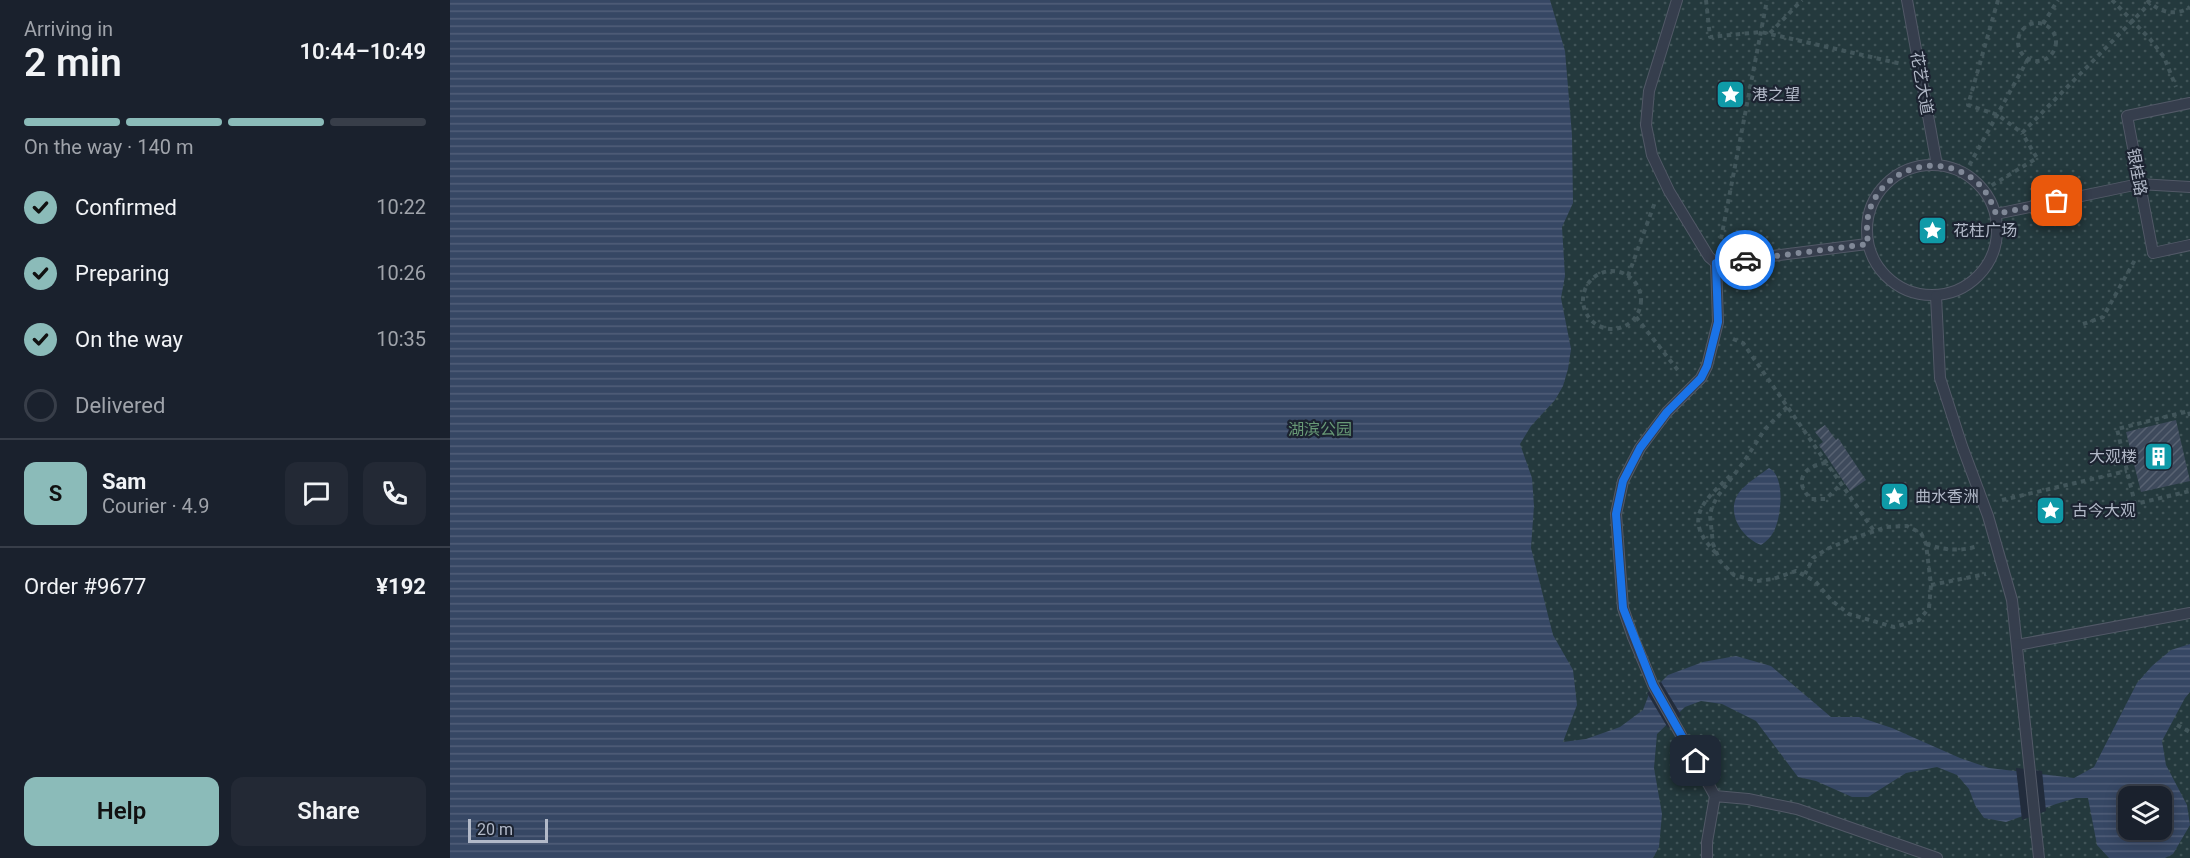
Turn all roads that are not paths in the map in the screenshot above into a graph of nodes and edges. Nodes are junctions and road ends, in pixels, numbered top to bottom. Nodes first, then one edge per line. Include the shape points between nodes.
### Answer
1 (1677, 0) edge
2 (1907, 0) edge
3 (2187, 104) edge
4 (1937, 165) junction
5 (2139, 184) junction
6 (2190, 187) edge
7 (1996, 214) junction
8 (1868, 244) junction
9 (2190, 245) edge
10 (1716, 263) junction
11 (1936, 296) junction
12 (2190, 612) edge
13 (2016, 645) junction
14 (1715, 796) junction
15 (1707, 858) edge
16 (1937, 858) edge
17 (2039, 858) edge

1 - 10 lane via 1649,91 1646,125 1652,155 1663,178
2 - 4 lane, 花艺大道
3 - 5 lane, 银桂路 via 2127,116
4 - 7 lane via 1965,173 1984,190
4 - 8 lane via 1908,170 1884,186 1869,212
5 - 6 lane
5 - 7 lane
5 - 9 lane, 银桂路 via 2153,253
7 - 11 lane via 1997,242 1985,269 1964,288
8 - 10 lane
8 - 11 lane via 1880,270 1891,282 1920,295
10 - 14 lane via 1718,322 1707,366 1640,448 1623,481 1616,514 1623,608 1653,685
11 - 13 lane via 1940,378 2012,600
12 - 13 lane
13 - 17 lane
14 - 15 lane
14 - 16 lane via 1797,809

